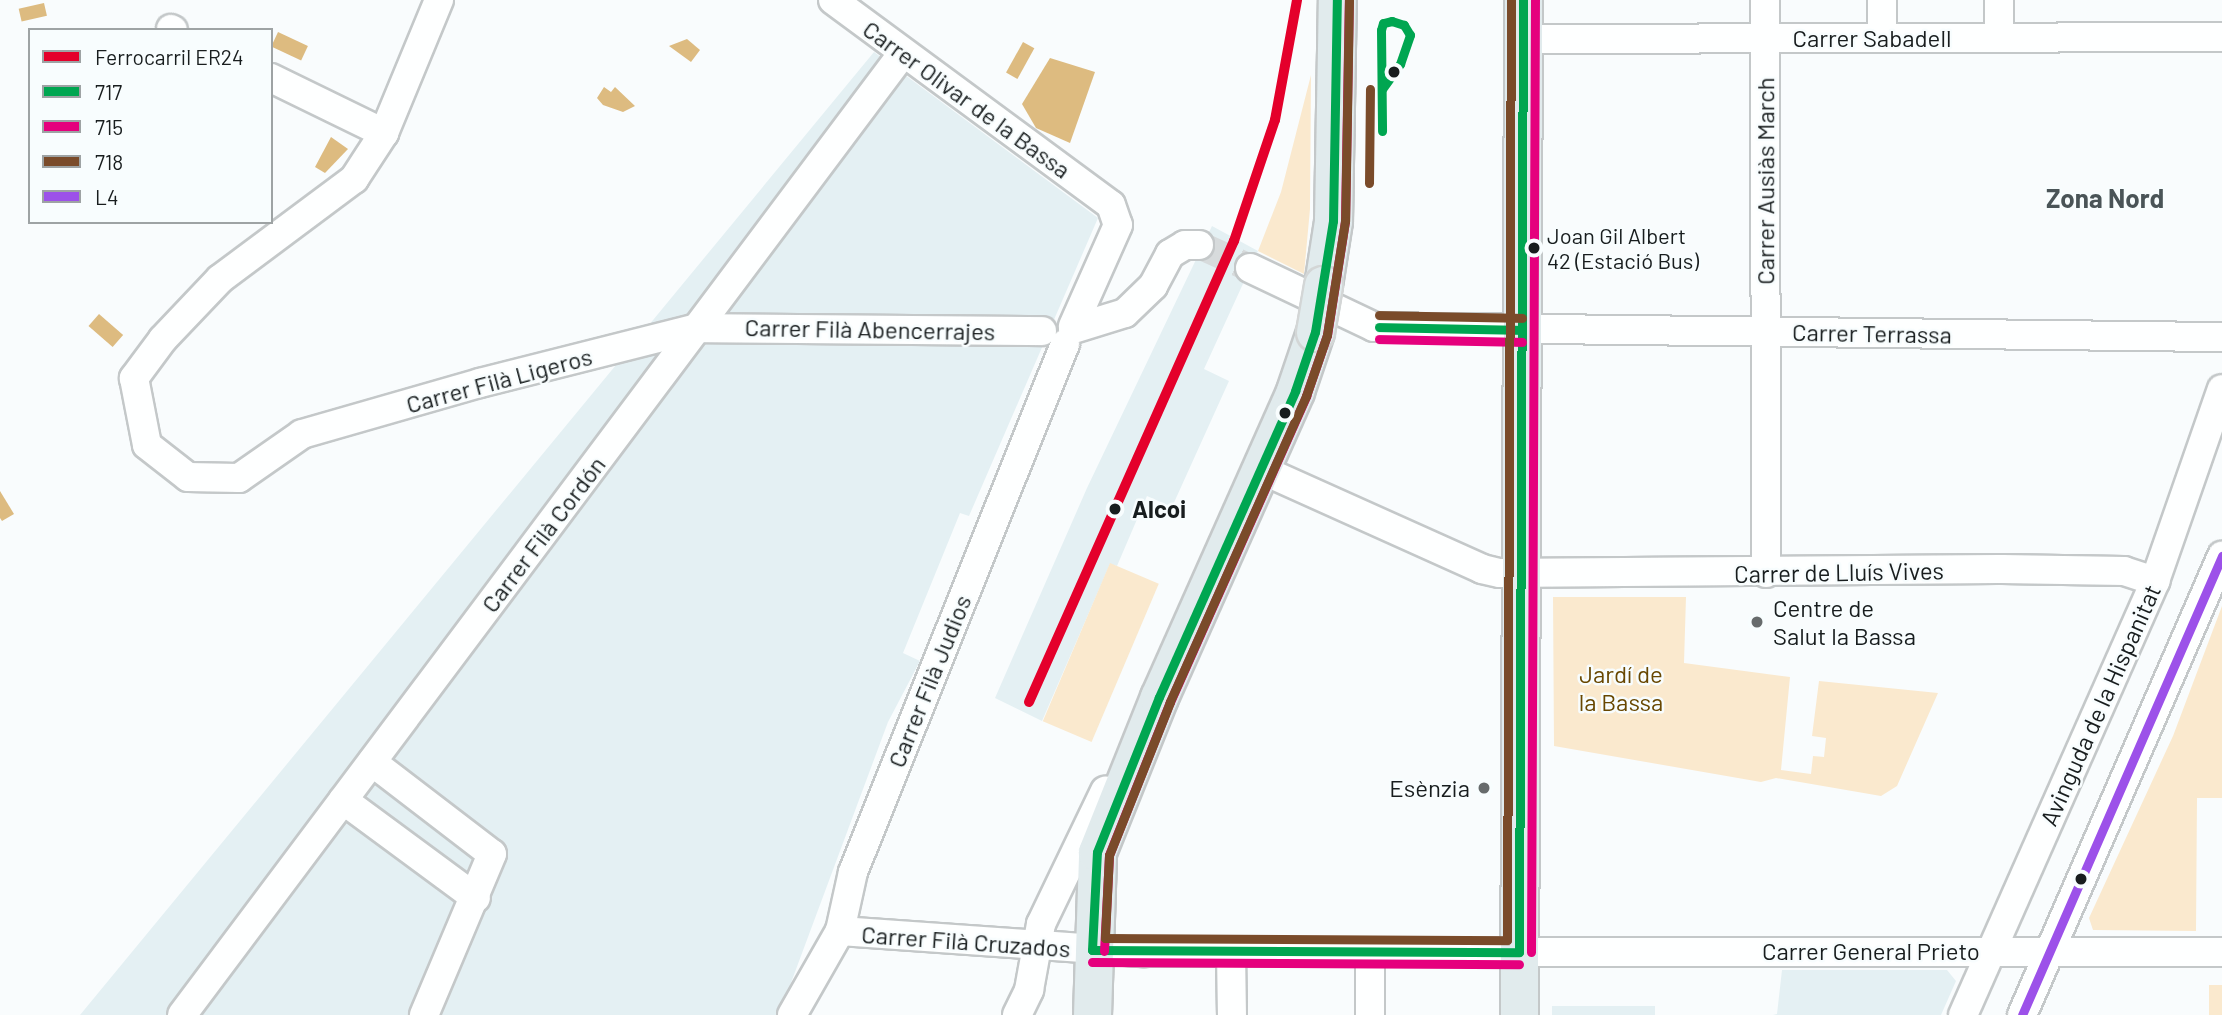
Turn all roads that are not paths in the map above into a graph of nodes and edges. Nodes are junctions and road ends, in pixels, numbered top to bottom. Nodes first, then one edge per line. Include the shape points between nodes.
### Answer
1 (439, 0) edge
2 (833, 0) edge
3 (1337, 0) edge
4 (1522, 0) edge
5 (1765, 0) edge
6 (1882, 0) edge
7 (1999, 0) edge
8 (1764, 37) junction
9 (1882, 37) junction
10 (2222, 37) edge
11 (1999, 38) junction
12 (1522, 39) junction
13 (903, 53) junction
14 (273, 79) edge
15 (384, 133) junction
16 (1102, 197) joint
17 (1199, 245) dead end
18 (1250, 268) tunnel mouth
19 (697, 328) junction
20 (1522, 330) junction
21 (1063, 332) junction
22 (1766, 332) junction
23 (2222, 337) edge
24 (2222, 389) edge
25 (1260, 469) junction
26 (2222, 556) edge
27 (1521, 573) junction
28 (1766, 573) junction
29 (2155, 581) junction
30 (1174, 663) junction
31 (372, 762) junction
32 (343, 800) junction
33 (476, 898) junction
34 (840, 931) junction
35 (1034, 946) junction
36 (1092, 950) junction
37 (1991, 951) junction
38 (1520, 952) junction
39 (2049, 952) junction
40 (2222, 952) edge
41 (1231, 953) junction
42 (1370, 953) junction
43 (182, 1015) edge
44 (424, 1015) edge
45 (792, 1015) edge
46 (1017, 1015) edge
47 (1092, 1015) edge
48 (1232, 1015) edge
49 (1370, 1015) edge
50 (1519, 1015) edge
51 (1963, 1015) edge
52 (2022, 1015) edge

1 - 15 street
2 - 13 street, Carrer Olivar de la Bassa
3 - 25 main road, bridge via 1333,221 1323,285 1315,332
4 - 12 main road
5 - 8 street, Carrer Ausiàs March
6 - 9 street
7 - 11 street
8 - 9 street, Carrer Sabadell
8 - 12 street, Carrer Sabadell
8 - 22 street, Carrer Ausiàs March
9 - 11 street, Carrer Sabadell
10 - 11 street, Carrer Sabadell
12 - 20 main road
13 - 16 street, Carrer Olivar de la Bassa
13 - 19 street, Carrer Filà Cordón
14 - 15 street
15 - 19 street, Carrer Filà Ligeros via 354,179 220,279 163,339 134,378 147,445 188,477 239,478 302,434
16 - 21 street, Carrer Filà Judios via 1116,213 1118,225
17 - 21 street via 1185,244 1170,254 1153,286 1125,313
18 - 20 street via 1374,327
19 - 21 street, Carrer Filà Abencerrajes
19 - 31 street, Carrer Filà Cordón
20 - 22 street, Carrer Terrassa
20 - 27 main road
21 - 34 street, Carrer Filà Judios via 853,872
22 - 23 street, Carrer Terrassa
22 - 28 street, Carrer Ausiàs March
24 - 29 street, Avinguda de la Hispanitat
25 - 27 street, Carrer de Lluís Vives via 1482,569
25 - 30 main road
26 - 39 street
27 - 28 street, Carrer de Lluís Vives
27 - 38 main road
28 - 29 street, Carrer de Lluís Vives via 2124,571
29 - 37 street, Avinguda de la Hispanitat
30 - 35 street via 1145,699
30 - 36 main road via 1097,852
31 - 32 street, Carrer Filà Cordón
31 - 33 street via 490,850 491,864
32 - 33 street
32 - 43 street, Carrer Filà Cordón
33 - 44 street
34 - 35 street, Carrer Filà Cruzados via 984,938
34 - 45 street, Carrer Filà Judios
35 - 36 street, Carrer Filà Cruzados
35 - 46 street via 1029,990
36 - 41 street, Carrer Filà Cruzados
36 - 47 main road
37 - 38 street, Carrer General Prieto
37 - 39 street, Carrer General Prieto
37 - 51 street, Avinguda de la Hispanitat
38 - 42 street, Carrer General Prieto
38 - 50 main road
39 - 40 street, Carrer General Prieto
39 - 52 street
41 - 42 street, Carrer Filà Cruzados
41 - 48 street
42 - 49 street

